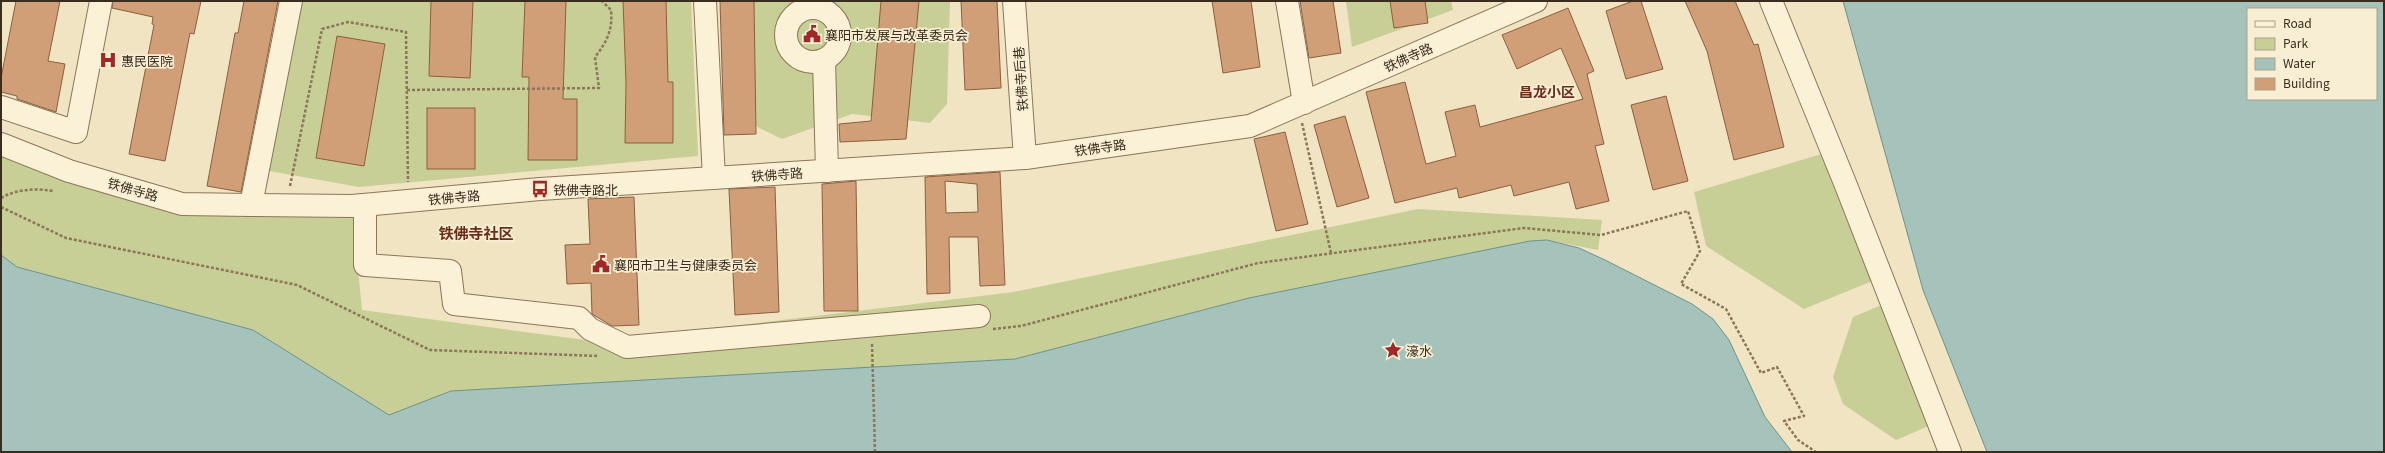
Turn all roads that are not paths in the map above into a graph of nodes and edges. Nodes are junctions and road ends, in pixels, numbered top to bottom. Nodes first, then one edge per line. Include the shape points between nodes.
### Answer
1 (101, 1) edge
2 (291, 1) edge
3 (705, 1) edge
4 (786, 1) edge
5 (1014, 1) edge
6 (1287, 1) edge
7 (1536, 1) edge
8 (1771, 1) edge
9 (786, 35) junction
10 (824, 60) junction
11 (1301, 104) junction
12 (1, 107) edge
13 (1, 144) edge
14 (1026, 158) junction
15 (827, 171) junction
16 (714, 178) junction
17 (251, 204) junction
18 (365, 205) junction
19 (979, 316) dead end
20 (1950, 452) edge

1 - 12 street via 76,132
2 - 17 street
3 - 16 street
4 - 9 street
5 - 14 street, 铁佛寺后巷
6 - 11 street
7 - 11 street, 铁佛寺路
8 - 20 street
9 - 10 street via 789,48 798,58 806,62
9 - 10 street via 792,18 807,9 816,8 832,15 840,31 840,40 834,52
10 - 15 street
11 - 14 street, 铁佛寺路 via 1250,126
13 - 17 street, 铁佛寺路 via 69,171 182,204
14 - 15 street, 铁佛寺路
15 - 16 street, 铁佛寺路
16 - 18 street, 铁佛寺路 via 540,189
17 - 18 street, 铁佛寺路
18 - 19 street via 365,265 450,271 454,304 579,318 590,329 627,347

